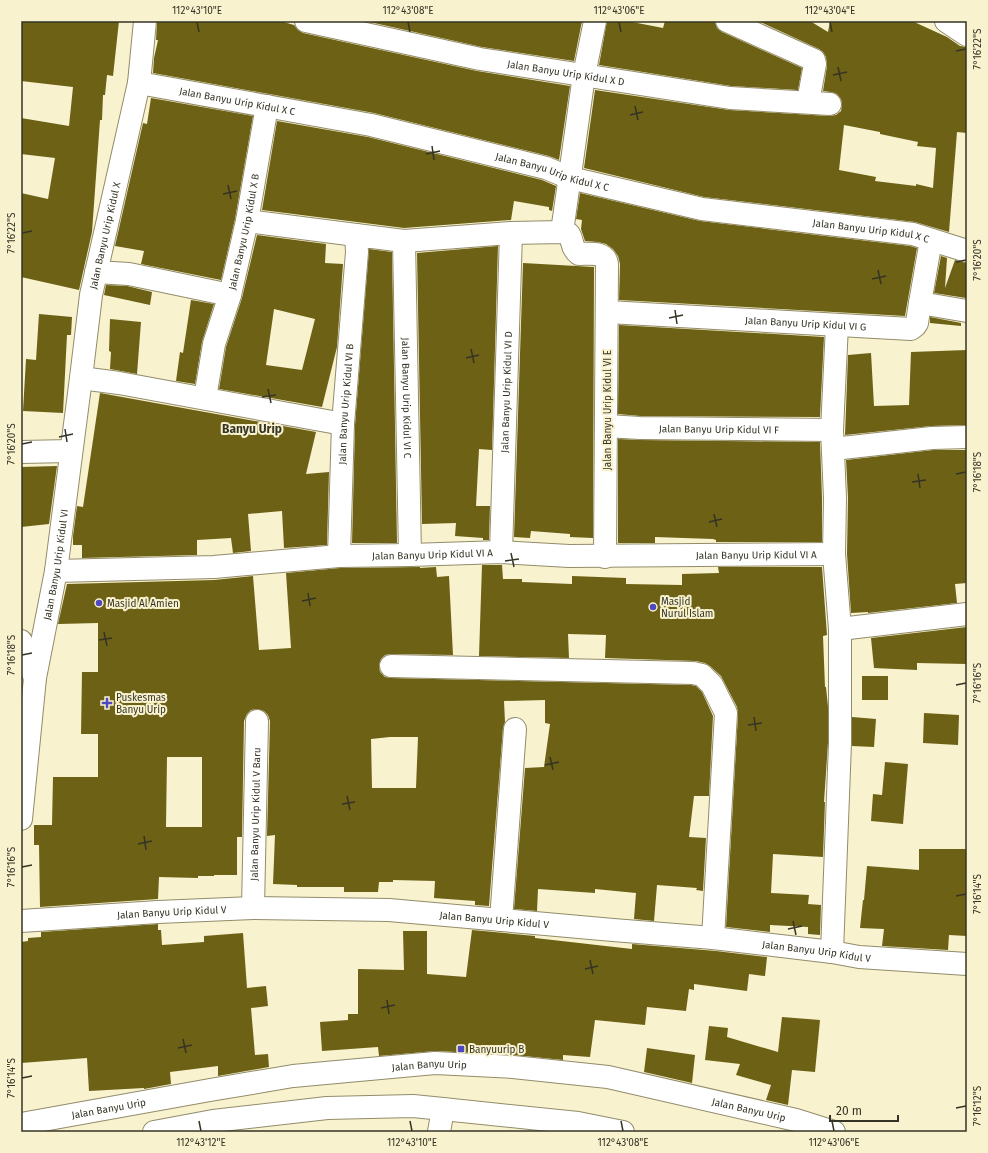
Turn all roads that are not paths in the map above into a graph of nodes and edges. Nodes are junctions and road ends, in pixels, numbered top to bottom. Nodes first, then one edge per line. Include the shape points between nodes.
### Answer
1 (146, 21) edge
2 (306, 21) edge
3 (595, 21) edge
4 (726, 21) edge
5 (946, 21) edge
6 (967, 35) edge
7 (584, 75) junction
8 (139, 83) junction
9 (267, 106) junction
10 (570, 178) junction
11 (247, 221) junction
12 (562, 232) junction
13 (511, 233) junction
14 (931, 240) junction
15 (404, 241) junction
16 (356, 244) junction
17 (967, 251) edge
18 (96, 272) junction
19 (230, 295) junction
20 (920, 303) junction
21 (967, 311) edge
22 (608, 312) junction
23 (837, 325) junction
24 (81, 378) junction
25 (205, 398) junction
26 (343, 424) junction
27 (607, 426) junction
28 (967, 437) edge
29 (832, 440) junction
30 (71, 451) junction
31 (21, 452) edge
32 (501, 552) junction
33 (834, 554) junction
34 (410, 555) junction
35 (339, 556) junction
36 (605, 557) junction
37 (56, 571) junction
38 (967, 614) edge
39 (840, 629) junction
40 (21, 641) edge
41 (391, 666) dead end
42 (35, 678) junction
43 (257, 721) dead end
44 (515, 729) dead end
45 (21, 819) edge
46 (253, 908) junction
47 (501, 920) junction
48 (21, 921) edge
49 (713, 938) junction
50 (832, 952) junction
51 (967, 964) edge
52 (443, 1109) junction
53 (21, 1124) edge
54 (212, 1126) edge
55 (154, 1132) edge
56 (440, 1132) edge
57 (623, 1132) edge
58 (834, 1132) edge

1 - 8 street, Jalan Banyu Urip Kidul X
2 - 7 street, Jalan Banyu Urip Kidul X D via 480,59
3 - 7 street
4 - 7 street, Jalan Banyu Urip Kidul X D via 814,60 819,103 730,98
5 - 6 street
7 - 10 street
8 - 9 street, Jalan Banyu Urip Kidul X C
8 - 18 street, Jalan Banyu Urip Kidul X
9 - 10 street, Jalan Banyu Urip Kidul X C via 372,125 546,168
9 - 11 street, Jalan Banyu Urip Kidul X B
10 - 12 street
10 - 14 street, Jalan Banyu Urip Kidul X C via 702,209 913,234
11 - 16 street
11 - 19 street, Jalan Banyu Urip Kidul X B
12 - 13 street
12 - 22 street, Jalan Banyu Urip Kidul VI E via 569,234 573,248 579,254 601,255 606,259
13 - 15 street
13 - 32 street, Jalan Banyu Urip Kidul VI D
14 - 17 street, Jalan Banyu Urip Kidul X C
14 - 20 street, Jalan Banyu Urip Kidul VI G
15 - 16 street
15 - 34 street, Jalan Banyu Urip Kidul VI C
16 - 26 street, Jalan Banyu Urip Kidul VI B
18 - 19 street, Jalan Banyu Urip Kidul X B via 129,274
18 - 24 street, Jalan Banyu Urip Kidul X
19 - 25 street via 214,344
20 - 21 street
20 - 23 street, Jalan Banyu Urip Kidul VI G via 917,323 911,329
22 - 23 street, Jalan Banyu Urip Kidul VI G
22 - 27 street, Jalan Banyu Urip Kidul VI E
23 - 29 street
24 - 25 street via 119,382
24 - 30 street, Jalan Banyu Urip Kidul X
25 - 26 street
26 - 35 street, Jalan Banyu Urip Kidul VI B
27 - 29 street, Jalan Banyu Urip Kidul VI F
27 - 36 street, Jalan Banyu Urip Kidul VI E
28 - 29 street, Jalan Banyu Urip Kidul VI F
29 - 33 street
30 - 31 street
30 - 37 street, Jalan Banyu Urip Kidul VI
32 - 34 street, Jalan Banyu Urip Kidul VI A
32 - 36 street, Jalan Banyu Urip Kidul VI A
33 - 36 street, Jalan Banyu Urip Kidul VI A
33 - 39 street
34 - 35 street, Jalan Banyu Urip Kidul VI A
35 - 37 street, Jalan Banyu Urip Kidul VI A via 214,567
37 - 42 street, Jalan Banyu Urip Kidul VI
38 - 39 street
39 - 50 street via 840,743
40 - 42 street, Jalan Banyu Urip Kidul VI
41 - 49 street via 702,675 712,684 726,713
42 - 45 street, Jalan Banyu Urip Kidul VI
43 - 46 street, Jalan Banyu Urip Kidul V Baru
44 - 47 street
46 - 47 street, Jalan Banyu Urip Kidul V via 389,910
46 - 48 street, Jalan Banyu Urip Kidul V
47 - 49 street, Jalan Banyu Urip Kidul V
49 - 50 street, Jalan Banyu Urip Kidul V
50 - 51 street, Jalan Banyu Urip Kidul V via 859,957
52 - 54 street via 413,1106 327,1108
52 - 56 street
52 - 57 street via 578,1123
53 - 58 street, Jalan Banyu Urip via 293,1076 435,1063 608,1076 796,1120
54 - 55 street

